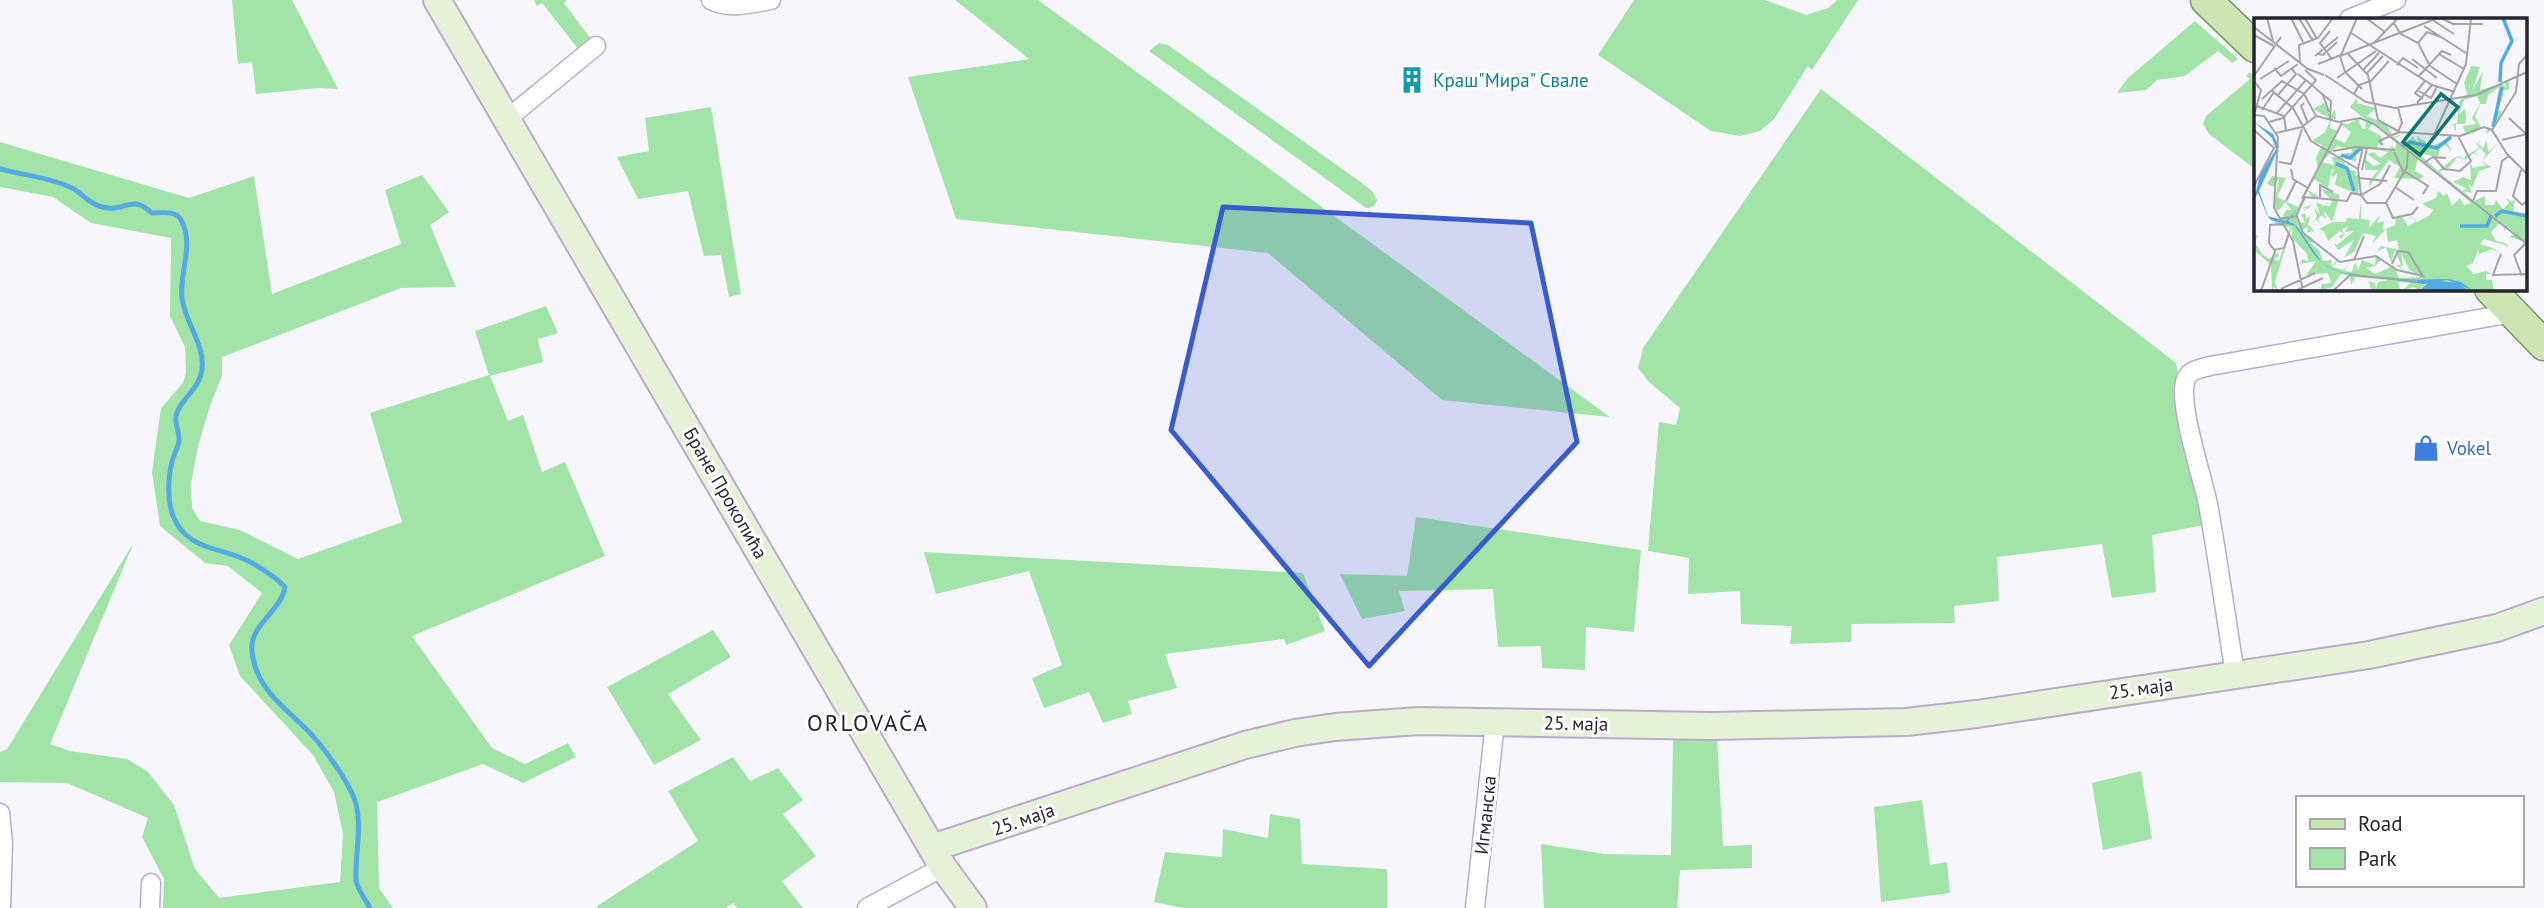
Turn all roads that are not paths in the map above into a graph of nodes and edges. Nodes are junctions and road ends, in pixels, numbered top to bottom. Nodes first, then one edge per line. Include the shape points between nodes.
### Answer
1 (437, 0) edge
2 (711, 0) edge
3 (771, 0) edge
4 (2206, 0) edge
5 (2396, 0) edge
6 (2351, 18) edge
7 (596, 46) dead end
8 (2254, 46) edge
9 (507, 119) junction
10 (2491, 290) edge
11 (2513, 313) junction
12 (2544, 345) edge
13 (2544, 611) edge
14 (2235, 674) junction
15 (1495, 722) junction
16 (0, 813) edge
17 (938, 857) junction
18 (151, 883) dead end
19 (1, 908) edge
20 (150, 908) edge
21 (867, 908) edge
22 (973, 908) edge
23 (1475, 908) edge

1 - 9 street, Бране Прокопића
2 - 3 street via 736,6
4 - 8 main road
5 - 6 street
7 - 9 street
9 - 17 street, Бране Прокопића
10 - 11 main road
11 - 12 main road
11 - 14 street via 2210,366 2188,375 2186,407
13 - 14 street, 25. маја via 2497,628 2382,652
14 - 15 street, 25. маја via 1906,722 1712,726
15 - 17 street, 25. маја via 1419,721 1295,733 1173,768
15 - 23 street, Игманска
16 - 19 street
17 - 21 street
17 - 22 street, Бране Прокопића
18 - 20 street

